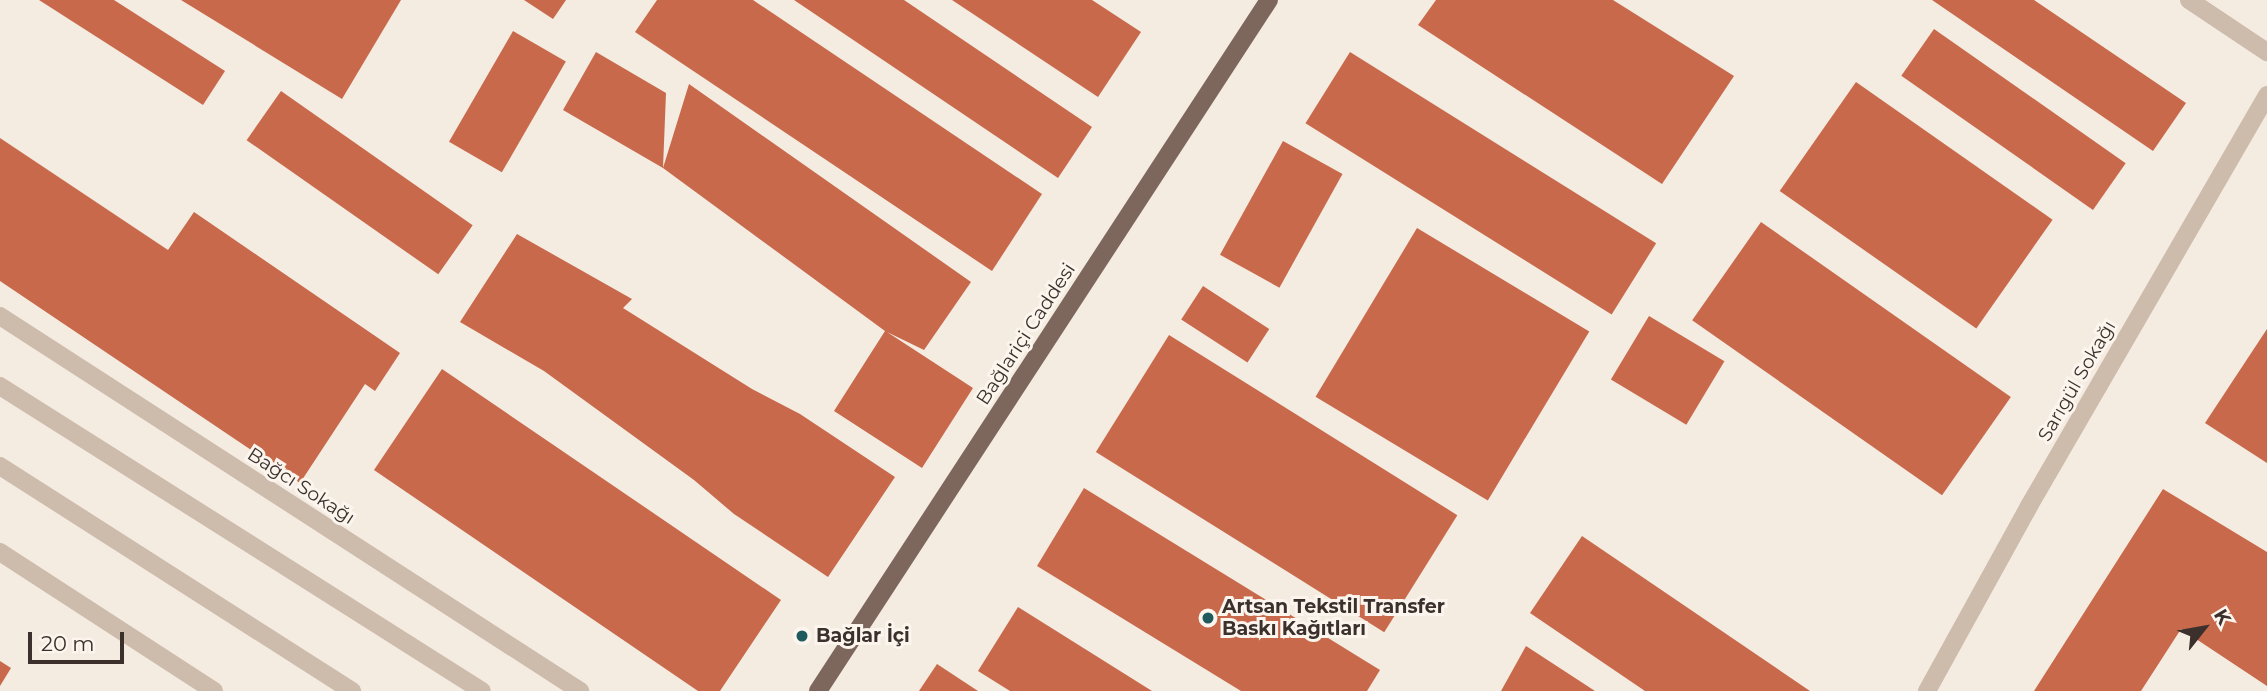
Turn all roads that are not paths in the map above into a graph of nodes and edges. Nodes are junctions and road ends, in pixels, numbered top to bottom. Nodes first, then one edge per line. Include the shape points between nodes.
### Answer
1 (1269, 0) edge
2 (2189, 0) edge
3 (2267, 52) edge
4 (2267, 94) edge
5 (0, 316) edge
6 (0, 386) edge
7 (0, 466) edge
8 (0, 552) edge
9 (214, 691) edge
10 (352, 691) edge
11 (482, 691) edge
12 (580, 691) edge
13 (818, 691) edge
14 (1927, 691) edge

1 - 13 main road, Bağlariçi Caddesi
2 - 3 street
4 - 14 street, Sarıgül Sokağı
5 - 12 street, Bağcı Sokağı
6 - 11 street
7 - 10 street
8 - 9 street

